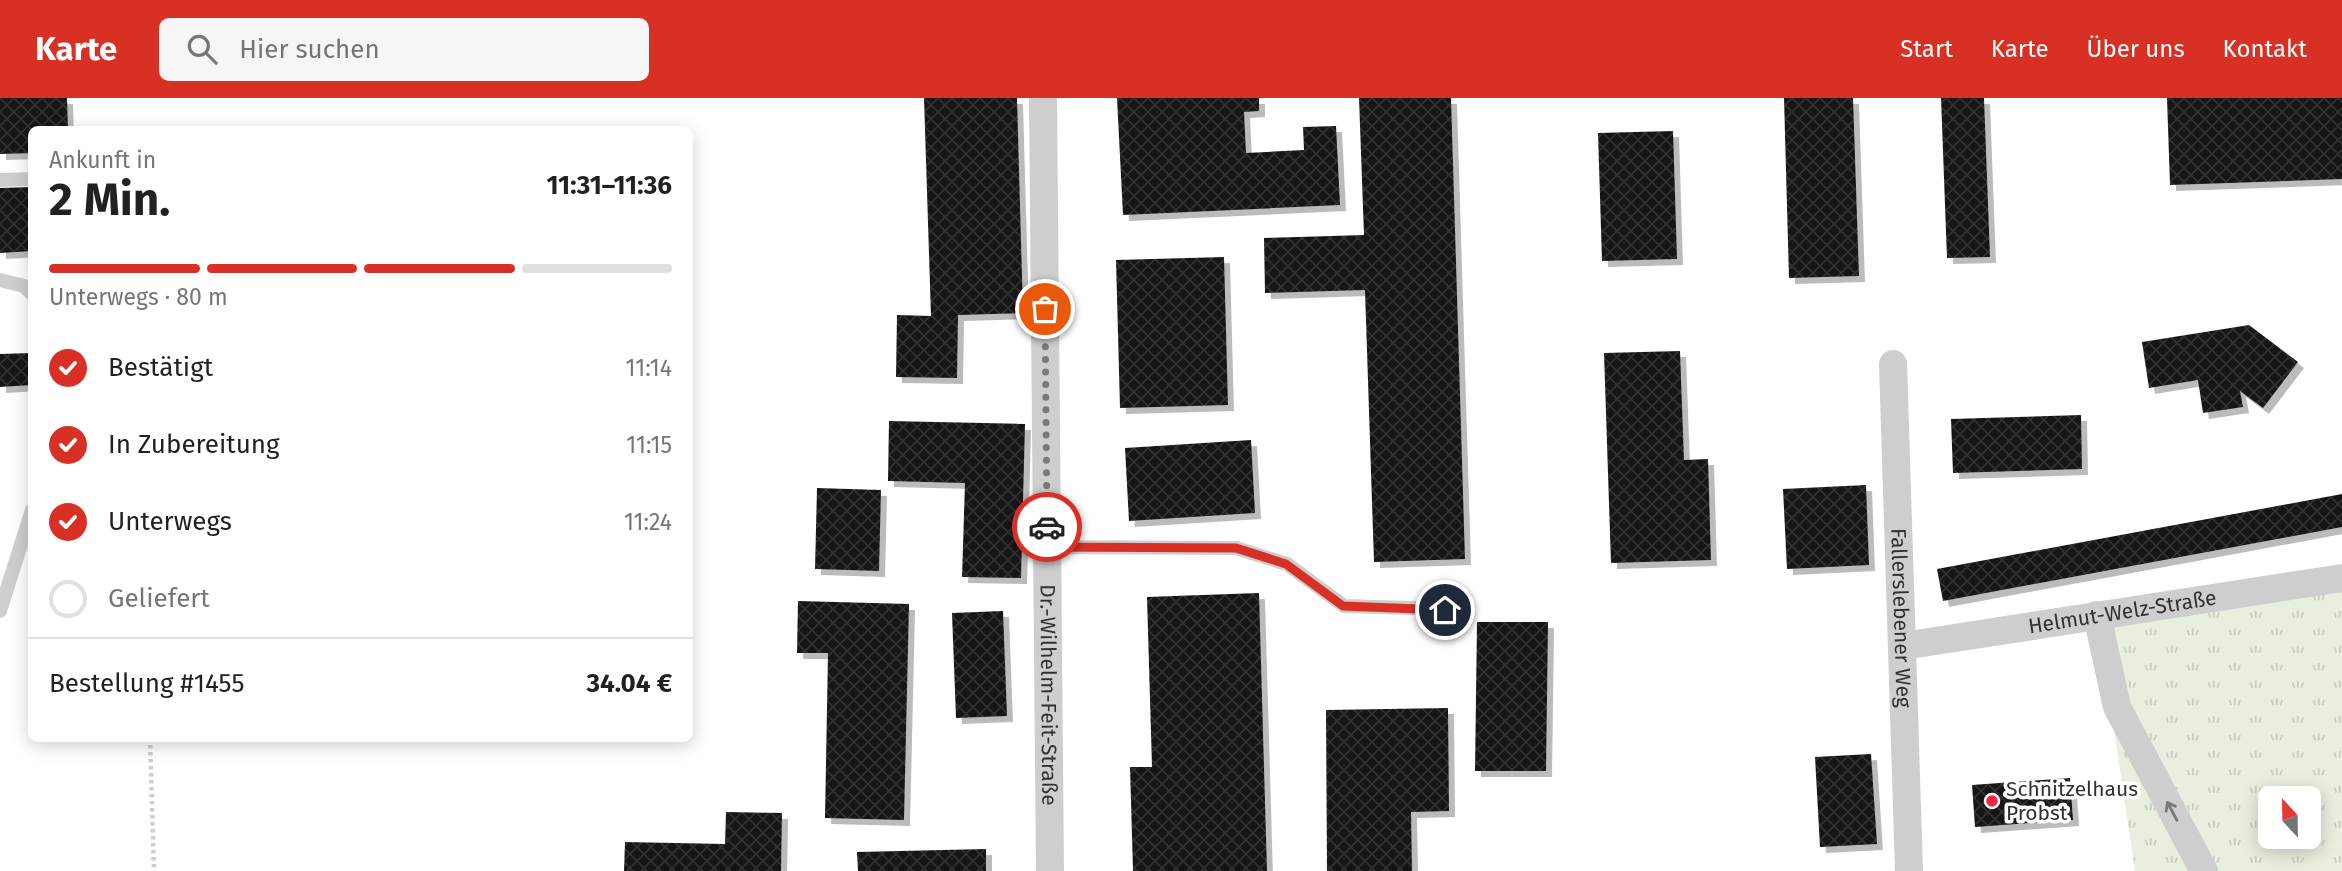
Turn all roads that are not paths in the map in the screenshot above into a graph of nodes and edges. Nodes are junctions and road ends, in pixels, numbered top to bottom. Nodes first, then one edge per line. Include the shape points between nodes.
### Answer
1 (1043, 98) edge
2 (28, 179) edge
3 (0, 180) edge
4 (0, 280) edge
5 (28, 290) edge
6 (1893, 365) dead end
7 (28, 523) edge
8 (1048, 547) junction
9 (2342, 578) edge
10 (1445, 610) dead end
11 (0, 611) edge
12 (2097, 615) junction
13 (1903, 646) junction
14 (1050, 871) edge
15 (1909, 871) edge
16 (2204, 871) edge

1 - 8 street, Dr.-Wilhelm-Feit-Straße
2 - 3 lane
4 - 5 lane
6 - 13 street, Fallerslebener Weg
7 - 11 lane
8 - 10 lane via 1236,548 1286,564 1343,606
8 - 14 street, Dr.-Wilhelm-Feit-Straße
9 - 12 street, Helmut-Welz-Straße
12 - 13 street, Helmut-Welz-Straße
16 -> 12 street via 2117,707
13 - 15 street, Fallerslebener Weg

